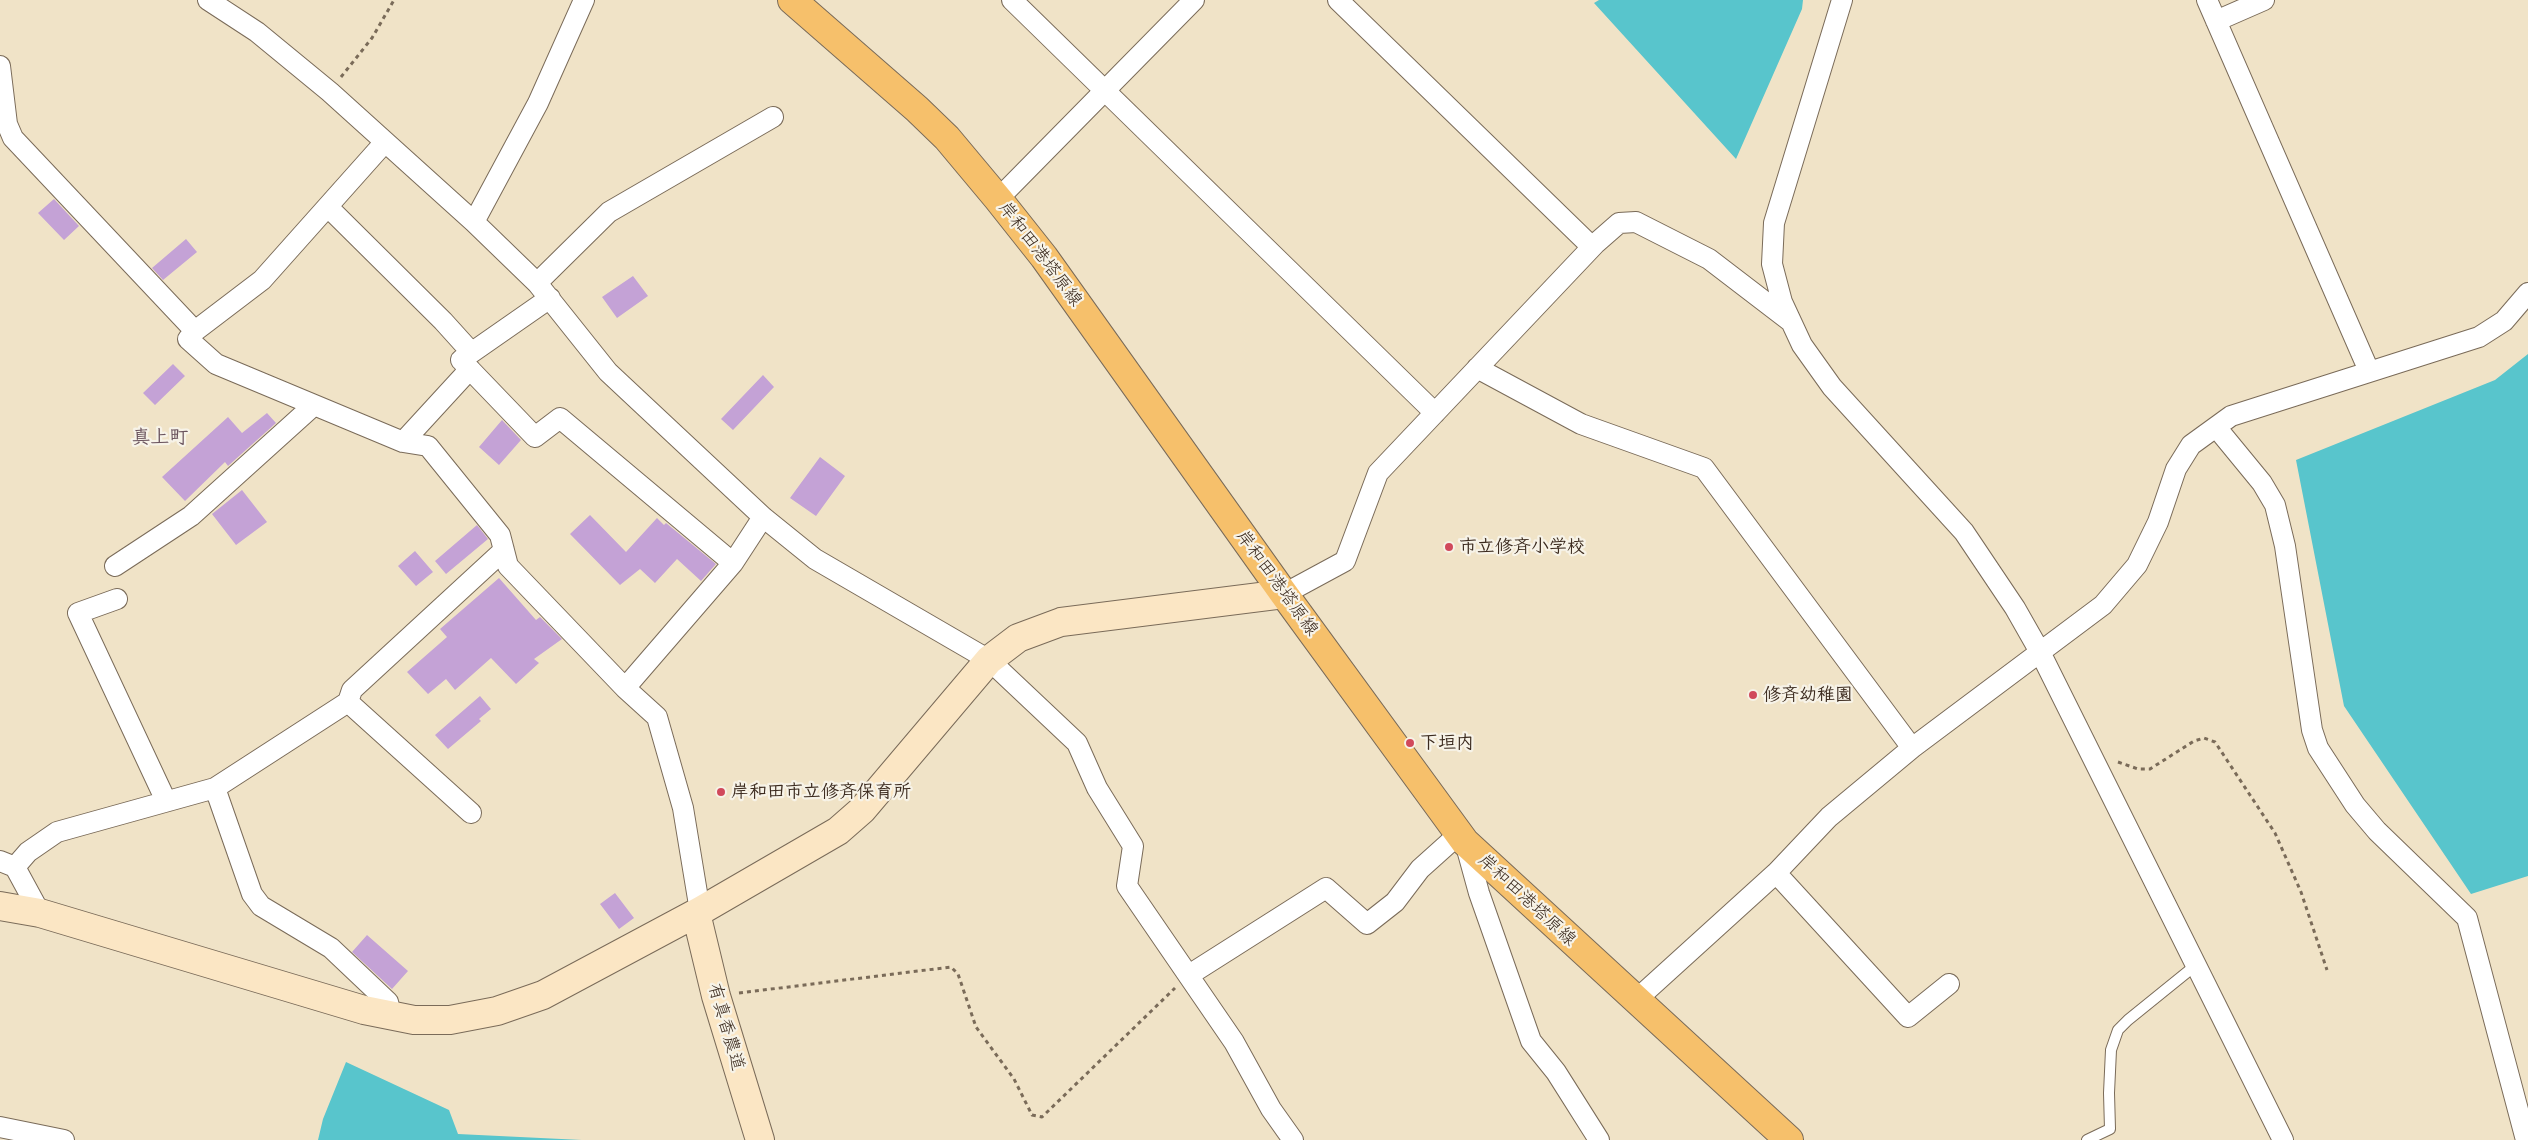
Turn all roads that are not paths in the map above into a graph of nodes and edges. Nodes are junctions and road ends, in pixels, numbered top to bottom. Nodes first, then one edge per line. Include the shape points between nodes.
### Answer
1 (208, 0) edge
2 (584, 0) edge
3 (792, 0) edge
4 (1012, 0) edge
5 (1194, 0) edge
6 (1338, 0) edge
7 (1842, 0) edge
8 (2207, 0) edge
9 (2264, 0) edge
10 (2216, 20) junction
11 (0, 66) edge
12 (1106, 90) junction
13 (773, 117) dead end
14 (385, 142) junction
15 (998, 199) junction
16 (328, 207) junction
17 (474, 222) junction
18 (1592, 247) junction
19 (537, 282) junction
20 (2528, 293) edge
21 (550, 298) junction
22 (1792, 322) junction
23 (195, 331) junction
24 (470, 361) junction
25 (1477, 368) junction
26 (2369, 371) junction
27 (314, 405) junction
28 (1435, 413) junction
29 (2216, 427) junction
30 (403, 442) junction
31 (763, 517) junction
32 (504, 550) junction
33 (733, 563) junction
34 (115, 566) dead end
35 (1284, 594) junction
36 (117, 599) dead end
37 (2040, 652) junction
38 (989, 660) junction
39 (625, 688) junction
40 (348, 702) junction
41 (1912, 748) junction
42 (215, 788) junction
43 (166, 801) junction
44 (471, 813) dead end
45 (1462, 838) junction
46 (8, 864) edge
47 (1776, 873) junction
48 (0, 906) edge
49 (698, 912) junction
50 (40, 913) junction
51 (2196, 965) junction
52 (1189, 975) junction
53 (1949, 984) dead end
54 (1636, 1000) junction
55 (391, 1015) junction
56 (0, 1127) edge
57 (64, 1140) edge
58 (760, 1140) edge
59 (1294, 1140) edge
60 (1599, 1140) edge
61 (1790, 1140) edge
62 (2087, 1140) edge
63 (2283, 1140) edge
64 (2526, 1140) edge

1 - 14 street via 257,32
2 - 17 street via 538,103
3 - 15 main road, 岸和田港塔原線 via 917,109 947,138
4 - 12 street
5 - 12 street
6 - 18 street
7 - 22 street via 1774,223 1772,264 1782,302
8 - 10 street
9 - 10 street
10 - 26 street
11 - 23 street via 7,124 13,138
12 - 15 street
12 - 28 street
13 - 19 street via 609,212
14 - 16 street
14 - 17 street
15 - 35 main road, 岸和田港塔原線 via 1044,257
16 - 23 street via 262,280
16 - 24 street via 443,321
17 - 19 street
18 - 22 street via 1619,223 1636,222 1709,259
18 - 25 street
19 - 21 street
20 - 26 street via 2504,321 2479,337
21 - 24 street
21 - 31 street via 608,372
22 - 37 street via 1802,344 1832,387 1964,532 2016,608
23 - 27 street via 188,339 216,364
24 - 30 street
24 - 33 street via 535,437 560,418
25 - 28 street
25 - 41 street via 1581,424 1704,468
26 - 29 street via 2230,416
27 - 30 street
27 - 34 street via 192,516
28 - 35 street via 1378,473 1345,561
29 - 37 street via 2191,445 2176,468 2158,522 2137,565 2103,605
29 - 64 street via 2262,483 2275,505 2285,546 2312,730 2318,748 2371,825 2467,918
30 - 32 street via 428,446 500,534
31 - 33 street
31 - 38 street via 815,559
32 - 39 street via 508,566
32 - 40 street via 352,690
33 - 39 street
35 - 38 street via 1061,622 1018,638
35 - 45 main road, 岸和田港塔原線
36 - 43 street via 78,613
37 - 41 street
37 - 51 street
38 - 49 street via 862,810 838,831
38 - 52 street via 1077,743 1097,788 1133,846 1127,886
39 - 49 street via 657,717 683,808
40 - 42 street
40 - 44 street
41 - 47 street via 1829,817
42 - 43 street
42 - 55 street via 252,894 261,906 331,948 388,1002
43 - 46 street via 57,832
45 - 52 street via 1420,869 1395,902 1367,924 1326,888
45 - 54 main road, 岸和田港塔原線
45 - 60 street via 1531,1040 1556,1072
46 - 50 street
47 - 53 street via 1908,1018
47 - 54 street
48 - 50 street
49 - 55 street via 542,995 497,1011 450,1020 414,1020
49 - 58 street, 有真香農道 via 716,996
50 - 55 street via 364,1010
51 - 62 lane via 2118,1030 2111,1050 2110,1129
51 - 63 street
52 - 59 street via 1234,1042 1271,1109
54 - 61 main road, 岸和田港塔原線
56 - 57 street

